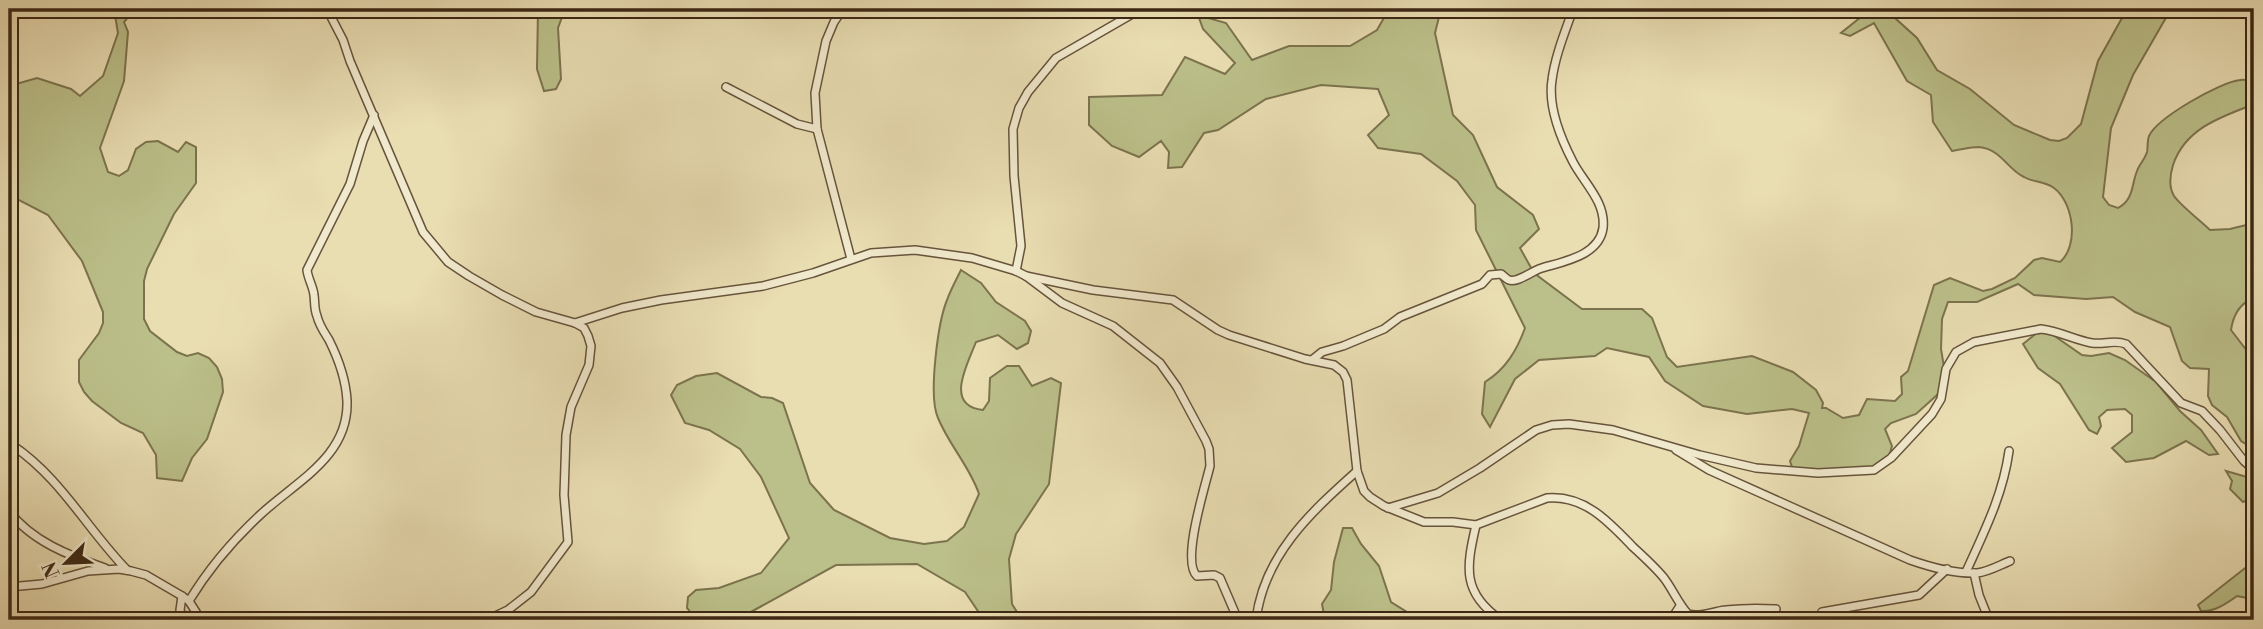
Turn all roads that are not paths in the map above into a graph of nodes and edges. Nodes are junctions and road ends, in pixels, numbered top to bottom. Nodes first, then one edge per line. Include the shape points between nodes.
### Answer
1 (327, 9) edge
2 (843, 9) edge
3 (1140, 9) edge
4 (1573, 9) edge
5 (726, 88) dead end
6 (374, 115) junction
7 (817, 129) junction
8 (851, 258) junction
9 (1016, 271) junction
10 (1026, 276) junction
11 (575, 323) junction
12 (1311, 360) junction
13 (12, 445) dead end
14 (1673, 447) junction
15 (2009, 452) dead end
16 (2254, 470) edge
17 (1357, 471) junction
18 (1388, 508) junction
19 (9, 512) edge
20 (1476, 525) junction
21 (2010, 561) dead end
22 (108, 569) junction
23 (1947, 569) junction
24 (128, 570) junction
25 (1970, 572) junction
26 (9, 587) edge
27 (185, 598) junction
28 (1680, 606) junction
29 (1776, 609) dead end
30 (1822, 612) dead end
31 (183, 620) edge
32 (201, 620) edge
33 (487, 620) edge
34 (1238, 620) edge
35 (1256, 620) edge
36 (1501, 620) edge
37 (1671, 620) edge
38 (1989, 620) edge

1 - 6 street
2 - 7 street via 826,41 817,73
3 - 9 street via 1056,58 1019,108 1013,129 1021,246
4 - 12 street via 1558,52 1551,95 1573,162 1599,204 1601,236 1574,259 1515,280 1490,275 1482,284
5 - 7 street via 797,124
6 - 11 street via 423,232 442,255 502,295 536,312
6 - 27 street via 349,184 307,270 316,314 335,352 344,385 347,402 339,436 314,472 261,513
7 - 8 street
8 - 9 street via 915,250 972,258
8 - 11 street via 763,286 635,305
9 - 10 street
10 - 12 street via 1173,300 1218,330
10 - 34 street via 1062,303 1128,337 1160,363 1177,387 1210,455 1191,568 1197,576 1220,578
11 - 33 street via 583,328 591,346 566,435 568,542 531,592
12 - 17 street via 1334,365 1347,380
13 - 24 street via 53,479
14 - 16 street via 1779,471 1874,470 1933,414 1956,352 1974,342 2042,329 2100,344 2126,344 2181,404 2202,411
14 - 18 street via 1613,430 1552,425 1536,430 1438,493
14 - 23 street via 1709,470 1890,553
15 - 25 street via 2006,477
17 - 18 street via 1364,491
17 - 35 street via 1276,558
18 - 20 street via 1424,522
19 - 22 street via 59,550
20 - 28 street via 1547,498 1577,501 1611,523 1658,570
20 - 36 street via 1469,567 1472,587 1480,603
21 - 25 street via 1987,571
22 - 24 street
22 - 26 street
23 - 25 street
23 - 30 street via 1919,595
24 - 27 street
25 - 38 street
27 - 31 street via 180,610
27 - 32 street
28 - 29 street via 1693,616
28 - 37 street

